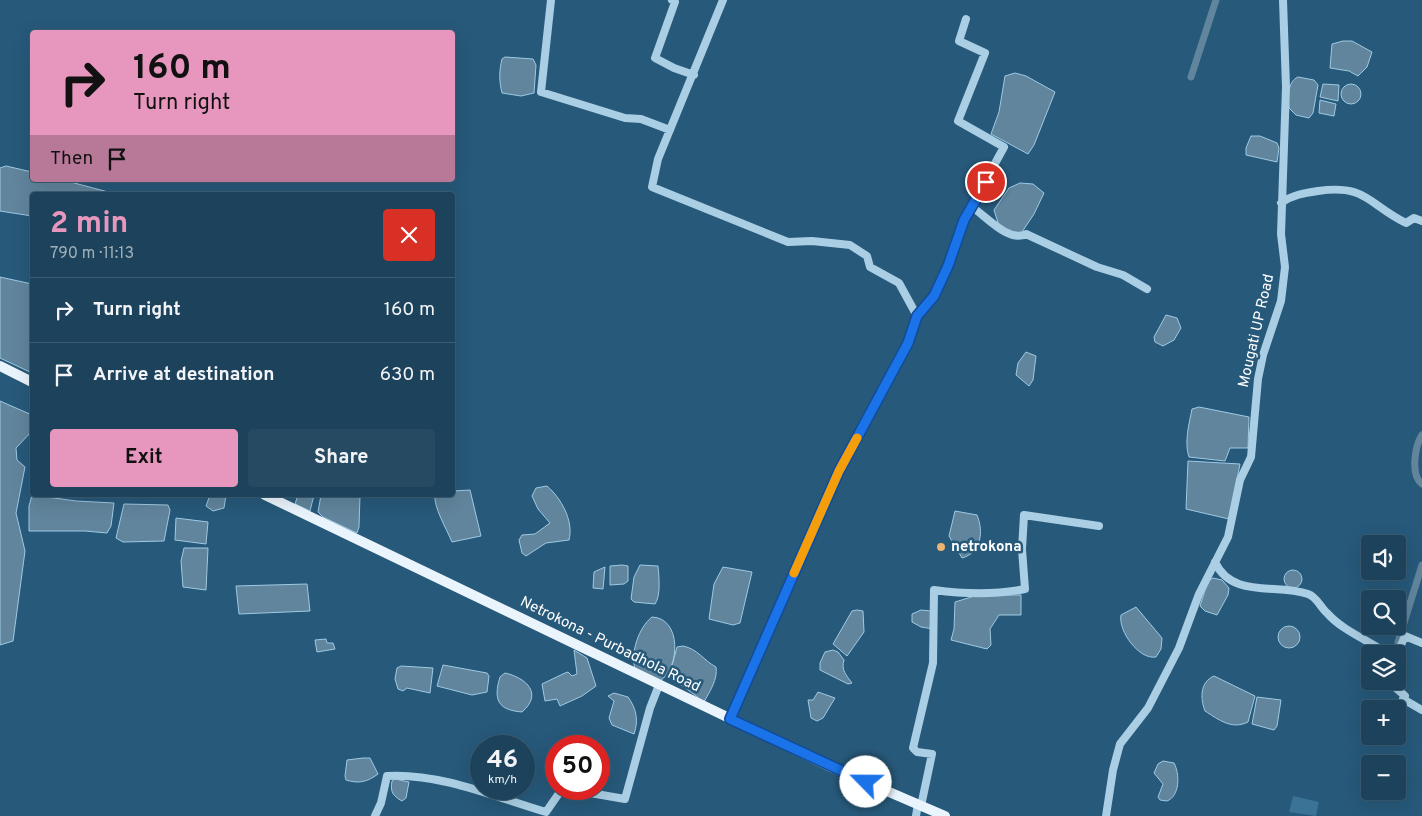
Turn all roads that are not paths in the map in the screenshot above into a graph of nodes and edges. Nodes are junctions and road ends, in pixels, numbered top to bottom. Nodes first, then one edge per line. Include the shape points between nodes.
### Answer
1 (551, 0) edge
2 (672, 0) edge
3 (723, 0) edge
4 (1283, 0) edge
5 (966, 20) dead end
6 (694, 75) junction
7 (670, 130) junction
8 (1281, 203) junction
9 (972, 207) junction
10 (1422, 221) edge
11 (1147, 289) dead end
12 (917, 316) junction
13 (0, 366) edge
14 (30, 381) edge
15 (269, 497) edge
16 (1099, 526) dead end
17 (1215, 562) junction
18 (1422, 642) edge
19 (1372, 645) edge
20 (1401, 645) edge
21 (660, 685) junction
22 (1398, 690) edge
23 (1422, 710) edge
24 (730, 719) junction
25 (610, 796) edge
26 (554, 800) edge
27 (920, 805) junction
28 (375, 816) edge
29 (916, 816) edge
30 (945, 816) edge
31 (1106, 816) edge

1 - 7 street via 541,92
2 - 6 street via 675,2 655,58
3 - 6 street
4 - 8 street, Mougati UP Road via 1286,87
5 - 9 street via 959,40 986,53 958,121 1004,147
6 - 7 street
7 - 12 street via 658,159 652,187 788,242 850,245 867,256 870,267 899,283
8 - 10 street via 1302,193 1347,189 1364,195 1406,223 1414,218
8 - 17 street, Mougati UP Road via 1283,287 1258,379 1251,457 1240,480 1228,537
9 - 11 street via 1010,235 1020,237 1026,234 1097,267 1123,275
9 - 12 street via 934,296
12 - 24 street via 908,343 839,471
13 - 14 main road
15 - 21 main road, Netrokona - Purbadhola Road
16 - 27 street via 1024,516 1025,589 976,593 934,590 934,663 913,748 917,752 932,754
17 - 19 street via 1220,574 1229,581 1266,590 1309,594 1333,620
17 - 31 street, Mougati UP Road via 1179,648 1148,708 1120,744
18 - 20 street via 1405,636
21 - 24 main road, Netrokona - Purbadhola Road
21 - 25 street via 650,708 625,799
22 - 23 street via 1405,696 1403,699
24 - 27 main road, Netrokona - Purbadhola Road
26 - 28 street via 546,812 443,781 408,775 387,776
27 - 29 street
27 - 30 main road, Netrokona - Purbadhola Road

